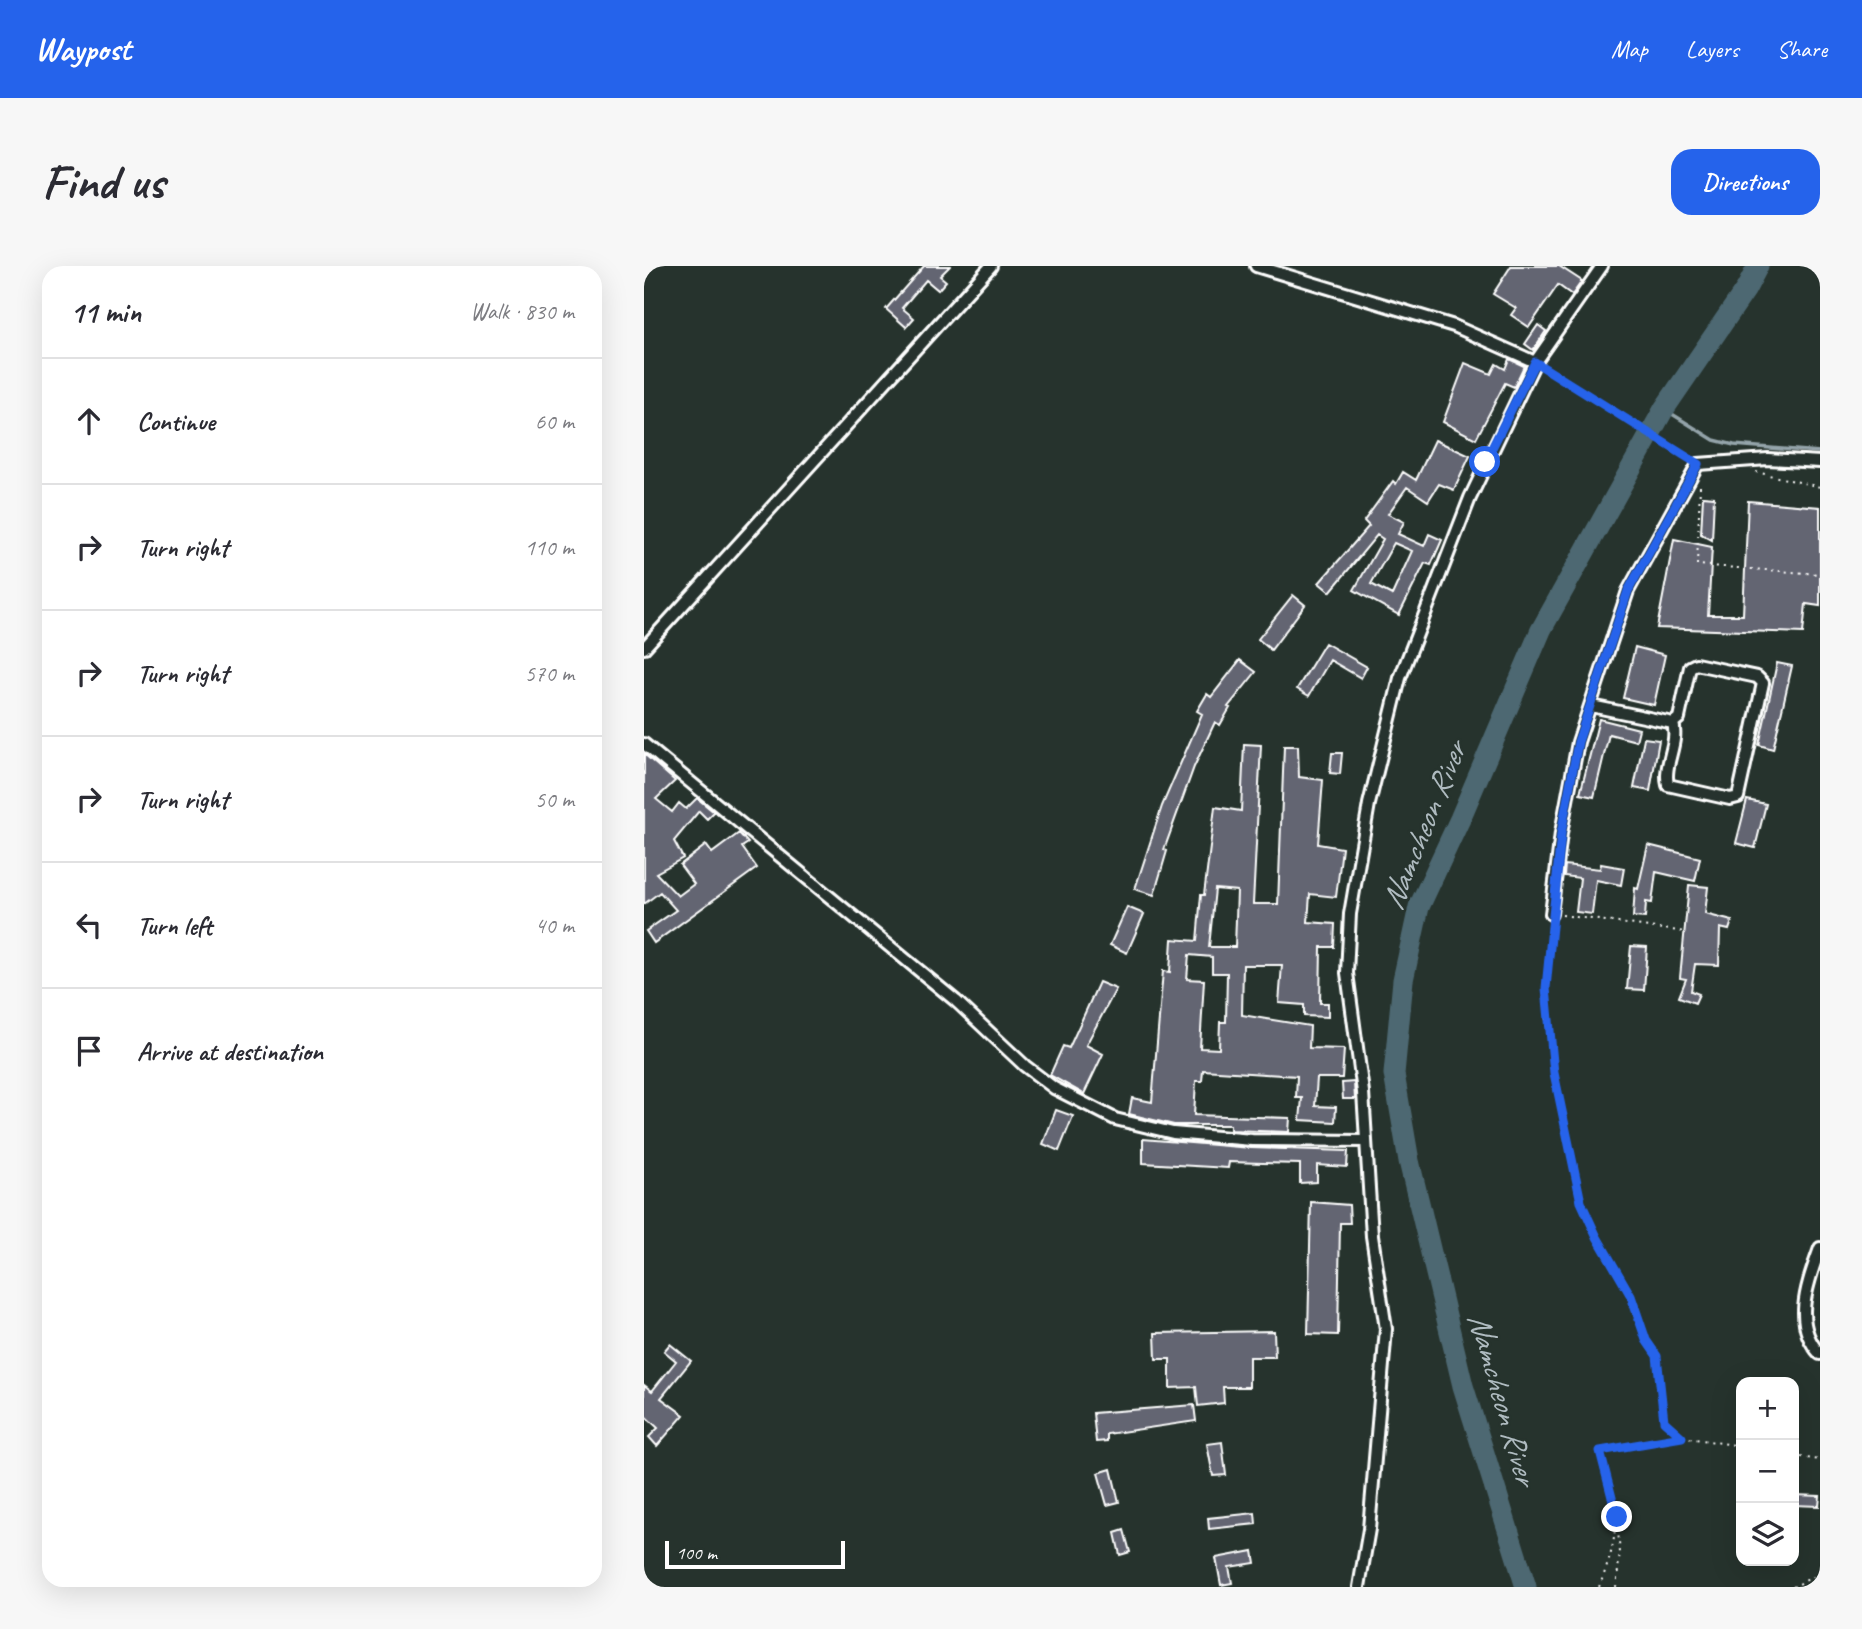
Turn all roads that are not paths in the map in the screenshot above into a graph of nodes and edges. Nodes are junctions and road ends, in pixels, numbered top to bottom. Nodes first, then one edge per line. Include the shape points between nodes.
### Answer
1 (991, 266) edge
2 (1256, 266) edge
3 (1602, 266) edge
4 (1535, 362) junction
5 (1820, 462) edge
6 (644, 648) edge
7 (1591, 706) junction
8 (1673, 723) junction
9 (644, 744) edge
10 (1551, 914) road end
11 (1364, 1142) junction
12 (1820, 1248) edge
13 (1820, 1354) edge
14 (1359, 1587) edge

1 - 6 street
2 - 4 street via 1454,326
3 - 4 street
4 - 11 street via 1462,516 1400,678 1381,745 1347,945
5 - 7 street via 1768,459 1698,464 1628,591
7 - 8 street
7 - 10 street via 1568,794
8 - 8 street via 1679,718 1690,667 1696,664 1757,677 1763,683 1738,797 1668,785 1676,733
9 - 11 street via 956,1001 1054,1088 1115,1119 1173,1133
11 - 14 street via 1386,1329 1369,1529
12 - 13 street via 1803,1314 1807,1334

